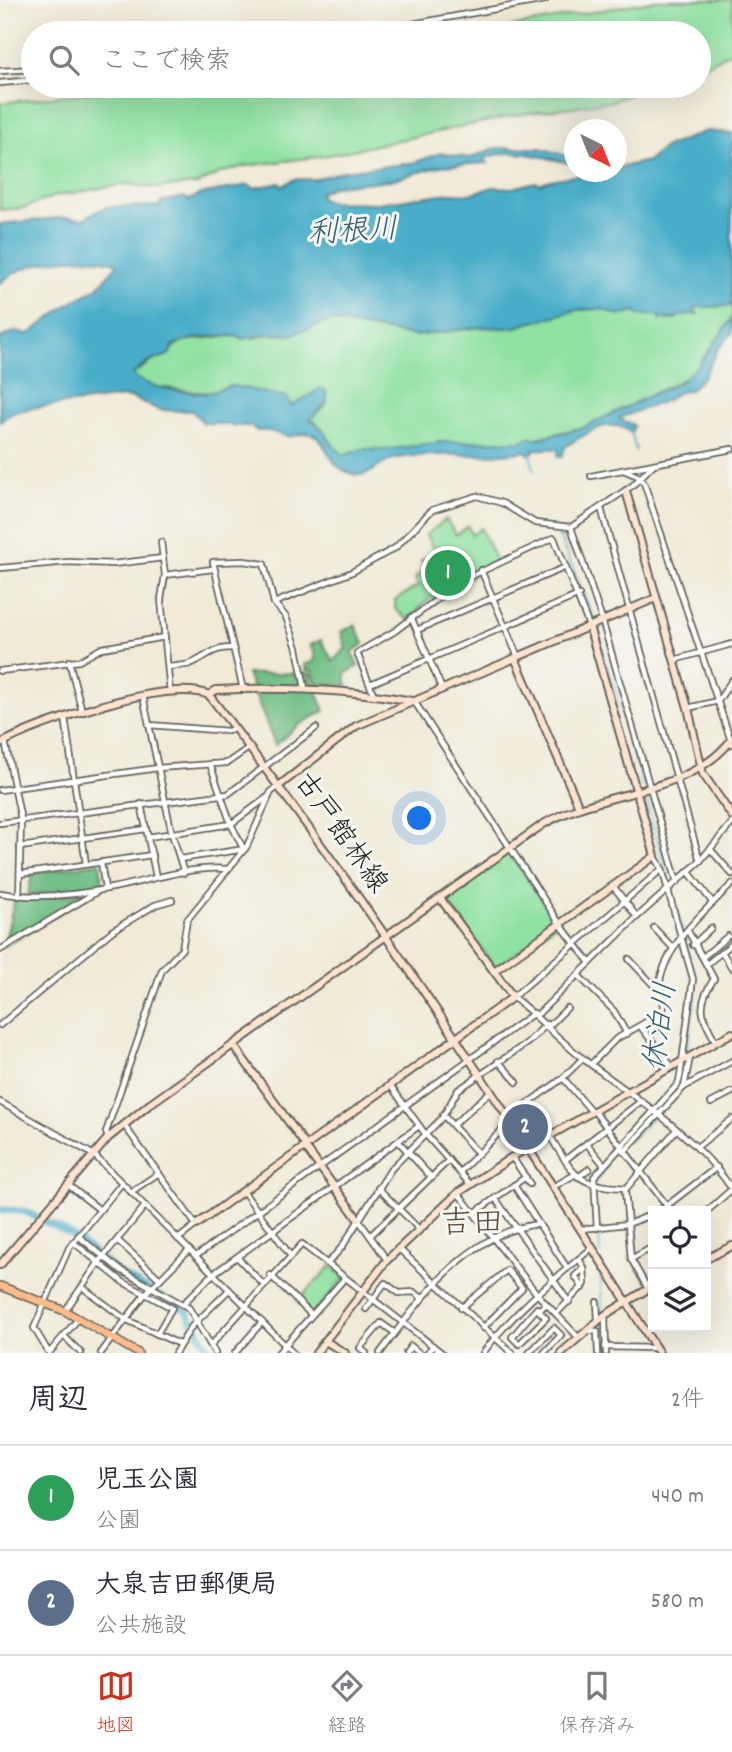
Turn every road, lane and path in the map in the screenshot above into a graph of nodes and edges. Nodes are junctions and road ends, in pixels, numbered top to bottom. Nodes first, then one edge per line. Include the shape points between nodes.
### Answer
1 (545, 0) edge
2 (429, 21) edge
3 (21, 70) edge
4 (0, 71) edge
5 (21, 81) edge
6 (0, 83) edge
7 (732, 449) edge
8 (654, 464) junction
9 (623, 470) junction
10 (590, 476) dead end
11 (641, 478) junction
12 (626, 491) junction
13 (601, 508) junction
14 (551, 526) junction
15 (571, 527) junction
16 (554, 538) junction
17 (161, 542) dead end
18 (163, 558) junction
19 (566, 567) junction
20 (0, 568) edge
21 (213, 569) junction
22 (481, 570) junction
23 (165, 575) junction
24 (579, 596) junction
25 (493, 598) junction
26 (656, 598) junction
27 (274, 603) junction
28 (629, 609) junction
29 (411, 617) junction
30 (601, 621) junction
31 (590, 625) junction
32 (505, 627) junction
33 (417, 631) junction
34 (165, 637) junction
35 (732, 644) edge
36 (232, 648) junction
37 (701, 653) junction
38 (516, 657) junction
39 (430, 659) junction
40 (674, 660) junction
41 (69, 661) junction
42 (167, 667) junction
43 (0, 671) edge
44 (732, 680) edge
45 (370, 684) junction
46 (304, 688) junction
47 (243, 689) junction
48 (442, 689) junction
49 (170, 692) junction
50 (373, 694) junction
51 (209, 695) junction
52 (143, 696) junction
53 (414, 701) junction
54 (718, 701) junction
55 (688, 708) junction
56 (83, 712) junction
57 (65, 717) junction
58 (149, 725) junction
59 (235, 728) junction
60 (316, 728) dead end
61 (732, 741) edge
62 (3, 742) edge
63 (250, 747) junction
64 (210, 763) junction
65 (264, 764) junction
66 (158, 768) junction
67 (701, 769) junction
68 (676, 778) junction
69 (74, 780) junction
70 (280, 785) junction
71 (649, 786) junction
72 (16, 788) junction
73 (637, 789) junction
74 (0, 790) edge
75 (221, 795) junction
76 (269, 796) junction
77 (165, 800) junction
78 (141, 804) junction
79 (579, 807) junction
80 (79, 812) junction
81 (732, 816) edge
82 (21, 820) junction
83 (732, 823) edge
84 (0, 824) edge
85 (231, 824) junction
86 (146, 829) junction
87 (172, 834) junction
88 (148, 837) junction
89 (82, 839) junction
90 (20, 847) junction
91 (509, 847) junction
92 (244, 848) junction
93 (710, 849) junction
94 (152, 855) junction
95 (655, 856) junction
96 (180, 859) junction
97 (700, 861) junction
98 (101, 862) junction
99 (86, 864) junction
100 (228, 869) junction
101 (662, 869) junction
102 (688, 871) junction
103 (184, 873) junction
104 (19, 874) junction
105 (732, 874) edge
106 (156, 877) junction
107 (732, 884) edge
108 (612, 886) junction
109 (672, 887) junction
110 (105, 889) junction
111 (98, 891) junction
112 (0, 893) edge
113 (19, 896) junction
114 (440, 898) junction
115 (172, 900) dead end
116 (625, 902) junction
117 (713, 902) junction
118 (637, 917) junction
119 (560, 924) junction
120 (654, 928) dead end
121 (710, 928) dead end
122 (685, 933) junction
123 (728, 936) dead end
124 (384, 937) junction
125 (576, 944) junction
126 (732, 944) edge
127 (693, 945) junction
128 (673, 948) junction
129 (0, 950) edge
130 (722, 952) junction
131 (703, 957) junction
132 (629, 959) dead end
133 (590, 963) junction
134 (707, 964) junction
135 (732, 968) edge
136 (494, 971) junction
137 (578, 975) junction
138 (659, 990) junction
139 (513, 997) junction
140 (567, 1009) dead end
141 (536, 1014) junction
142 (548, 1025) junction
143 (0, 1026) edge
144 (641, 1027) junction
145 (627, 1034) junction
146 (731, 1036) edge
147 (454, 1040) junction
148 (716, 1042) junction
149 (234, 1046) junction
150 (583, 1058) junction
151 (686, 1058) junction
152 (468, 1060) junction
153 (498, 1061) junction
154 (732, 1061) edge
155 (592, 1063) junction
156 (672, 1067) junction
157 (478, 1074) junction
158 (563, 1078) junction
159 (517, 1083) dead end
160 (390, 1086) junction
161 (684, 1087) junction
162 (628, 1091) junction
163 (490, 1092) junction
164 (732, 1092) edge
165 (0, 1102) edge
166 (640, 1102) junction
167 (711, 1103) dead end
168 (405, 1106) junction
169 (593, 1111) junction
170 (655, 1113) junction
171 (443, 1115) junction
172 (732, 1119) edge
173 (509, 1120) junction
174 (124, 1124) junction
175 (453, 1125) junction
176 (419, 1126) junction
177 (607, 1129) junction
178 (677, 1130) junction
179 (426, 1135) junction
180 (550, 1136) junction
181 (108, 1138) junction
182 (398, 1141) junction
183 (587, 1144) junction
184 (305, 1146) junction
185 (697, 1147) junction
186 (528, 1148) junction
187 (622, 1149) junction
188 (407, 1152) junction
189 (477, 1152) junction
190 (94, 1155) junction
191 (512, 1157) junction
192 (449, 1160) junction
193 (565, 1160) junction
194 (604, 1165) junction
195 (320, 1167) junction
196 (717, 1167) junction
197 (589, 1169) dead end
198 (639, 1171) junction
199 (460, 1172) junction
200 (159, 1173) junction
201 (576, 1176) junction
202 (526, 1177) junction
203 (432, 1178) junction
204 (122, 1183) junction
205 (470, 1184) junction
206 (530, 1184) dead end
207 (68, 1185) junction
208 (514, 1185) junction
209 (596, 1186) junction
210 (334, 1187) junction
211 (553, 1187) junction
212 (378, 1188) junction
213 (626, 1188) junction
214 (732, 1189) edge
215 (243, 1191) junction
216 (131, 1192) junction
217 (458, 1193) junction
218 (495, 1198) junction
219 (145, 1206) junction
220 (667, 1206) edge
221 (674, 1206) edge
222 (711, 1208) edge
223 (100, 1210) junction
224 (401, 1210) junction
225 (258, 1212) junction
226 (474, 1213) junction
227 (648, 1216) edge
228 (358, 1219) junction
229 (539, 1224) junction
230 (628, 1224) junction
231 (196, 1225) junction
232 (418, 1228) junction
233 (516, 1228) junction
234 (599, 1228) junction
235 (580, 1229) junction
236 (273, 1231) junction
237 (370, 1236) junction
238 (493, 1238) junction
239 (76, 1239) junction
240 (178, 1239) junction
241 (117, 1240) junction
242 (732, 1246) edge
243 (398, 1248) junction
244 (592, 1248) junction
245 (189, 1250) junction
246 (648, 1250) edge
247 (290, 1255) junction
248 (196, 1256) junction
249 (711, 1256) edge
250 (237, 1257) junction
251 (579, 1259) junction
252 (631, 1259) junction
253 (101, 1260) junction
254 (387, 1260) junction
255 (327, 1264) junction
256 (0, 1265) edge
257 (567, 1268) junction
258 (584, 1268) junction
259 (213, 1274) junction
260 (270, 1275) junction
261 (345, 1278) junction
262 (160, 1279) junction
263 (552, 1281) junction
264 (434, 1282) junction
265 (263, 1284) junction
266 (648, 1284) edge
267 (0, 1286) edge
268 (82, 1287) junction
269 (152, 1288) junction
270 (583, 1288) junction
271 (229, 1290) junction
272 (648, 1290) edge
273 (362, 1292) junction
274 (146, 1293) junction
275 (537, 1294) junction
276 (422, 1298) junction
277 (372, 1300) junction
278 (626, 1301) junction
279 (569, 1302) junction
280 (597, 1302) dead end
281 (46, 1304) junction
282 (183, 1304) junction
283 (546, 1304) junction
284 (246, 1306) junction
285 (461, 1308) junction
286 (366, 1309) dead end
287 (65, 1311) junction
288 (539, 1311) junction
289 (556, 1314) junction
290 (312, 1315) junction
291 (601, 1318) junction
292 (78, 1319) junction
293 (198, 1319) junction
294 (125, 1320) junction
295 (262, 1322) junction
296 (402, 1324) junction
297 (482, 1328) junction
298 (534, 1329) junction
299 (587, 1330) junction
300 (395, 1333) junction
301 (157, 1334) junction
302 (65, 1337) junction
303 (578, 1337) junction
304 (493, 1338) junction
305 (544, 1338) junction
306 (111, 1339) junction
307 (326, 1341) junction
308 (178, 1344) junction
309 (211, 1345) junction
310 (285, 1345) junction
311 (433, 1346) junction
312 (605, 1350) edge
313 (657, 1350) edge
314 (81, 1353) edge
315 (101, 1353) edge
316 (138, 1353) edge
317 (175, 1353) edge
318 (215, 1353) edge
319 (235, 1353) edge
320 (278, 1353) edge
321 (293, 1353) edge
322 (316, 1353) edge
323 (345, 1353) edge
324 (366, 1353) edge
325 (380, 1353) edge
326 (406, 1353) edge
327 (419, 1353) edge
328 (427, 1353) edge
329 (442, 1353) edge
330 (484, 1353) edge
331 (512, 1353) edge
332 (529, 1353) edge
333 (544, 1353) edge
334 (561, 1353) edge
335 (598, 1353) edge

1 - 2 street
3 - 4 street
5 - 6 street
7 - 8 street
8 - 9 street
8 - 11 street
9 - 10 street
9 - 11 street
11 - 12 street
11 - 37 street
12 - 13 street
12 - 26 street
13 - 15 street
13 - 28 street
14 - 15 street
14 - 16 street
14 - 27 street via 477,496 432,510 395,548 352,572
15 - 30 street
16 - 19 street
16 - 22 street
17 - 18 street
18 - 20 street
18 - 23 street
19 - 24 street
19 - 25 street
21 - 23 street
21 - 27 street via 217,561 264,564
21 - 36 street
22 - 25 street
22 - 29 street
23 - 34 street
24 - 31 street
24 - 32 street
25 - 32 street
25 - 33 street
26 - 28 street
26 - 40 street
27 - 46 street via 286,617
28 - 30 street
28 - 68 street
29 - 33 street
29 - 45 street via 357,653
30 - 31 street
30 - 71 street
31 - 38 street
31 - 73 street
32 - 38 street
32 - 39 street
33 - 39 street
34 - 41 street via 102,648 87,658
34 - 42 street
35 - 37 street
36 - 42 street via 219,648 190,664
36 - 47 street
37 - 40 street
37 - 54 street
38 - 48 street
38 - 79 street
39 - 45 street
39 - 48 street
40 - 55 street
41 - 43 street
41 - 56 street
42 - 49 street
44 - 54 street
45 - 50 street
46 - 47 street
46 - 50 street
47 - 51 street via 216,690
48 - 53 street
49 - 51 street
49 - 52 street
50 - 53 street
51 - 59 street, 古戸館林線
52 - 56 street
52 - 58 street
53 - 70 street via 356,726
53 - 91 street
54 - 55 street
54 - 61 street
55 - 67 street
56 - 57 street
57 - 62 street
57 - 69 street
58 - 59 street
58 - 66 street
59 - 63 street, 古戸館林線
60 - 65 street
61 - 67 street
62 - 72 street
63 - 64 street via 227,764
63 - 65 street, 古戸館林線
64 - 66 street
64 - 75 street
65 - 70 street, 古戸館林線
65 - 75 street
66 - 69 street
66 - 77 street
67 - 68 street
67 - 81 street
68 - 71 street
68 - 97 street
69 - 72 street
69 - 80 street
70 - 76 street
70 - 124 street, 古戸館林線
71 - 73 street, 古戸館林線
71 - 109 street
72 - 74 street
72 - 82 street
73 - 79 street, 古戸館林線
73 - 95 street
75 - 77 street
75 - 85 street
76 - 85 street
76 - 92 street
77 - 78 street
77 - 87 street
78 - 80 street
78 - 86 street
79 - 91 street, 古戸館林線 via 554,817
80 - 82 street
80 - 89 street
82 - 84 street
82 - 90 street
83 - 93 street
85 - 87 street
85 - 92 street
86 - 88 street
86 - 89 street
87 - 88 street
87 - 96 street
88 - 94 street
89 - 90 street
89 - 99 street
90 - 104 street
91 - 114 street, 古戸館林線
91 - 119 street
92 - 96 street
92 - 100 street
93 - 97 street
93 - 105 street
94 - 98 street
94 - 106 street
95 - 101 street
95 - 108 street
96 - 103 street
97 - 102 street
98 - 99 street
98 - 110 street
99 - 104 street
100 - 103 street
100 - 181 street via 186,922 182,951 162,971 106,1132
101 - 109 street
101 - 116 street
102 - 109 street
102 - 117 street
103 - 106 street
104 - 113 street
106 - 110 street
107 - 117 street
108 - 116 street
108 - 119 street
109 - 118 street
109 - 122 street
110 - 111 street
111 - 113 street
111 - 129 street
112 - 113 street
114 - 124 street, 古戸館林線
114 - 136 street
115 - 143 street via 112,931
116 - 118 street
116 - 125 street
117 - 122 street
118 - 133 street
119 - 125 street
119 - 136 street
120 - 128 street
121 - 127 street
122 - 127 street
122 - 128 street
122 - 151 street via 693,991
123 - 131 street
124 - 147 street
124 - 149 street
125 - 133 street
125 - 139 street
126 - 130 street
127 - 131 street
128 - 138 street
130 - 134 street
130 - 135 street
131 - 134 street
132 - 138 street
133 - 137 street
134 - 148 street via 714,979 705,993 702,1017
136 - 139 street
137 - 141 street
137 - 145 street via 614,1010
138 - 144 street via 664,1009
139 - 141 street
139 - 147 street
140 - 142 street
141 - 142 street
141 - 152 street
142 - 150 street
142 - 153 street
144 - 145 street
144 - 156 street
145 - 155 street via 616,1038
146 - 148 street
147 - 152 street
147 - 160 street
148 - 151 street
149 - 174 street
149 - 184 street
150 - 155 street
150 - 158 street
151 - 156 street
151 - 161 street
151 - 170 street via 678,1084
152 - 157 street
152 - 168 street
153 - 157 street
153 - 159 street
154 - 161 street
155 - 162 street
156 - 162 street
157 - 163 street
157 - 171 street via 458,1090
158 - 169 street
158 - 173 street
160 - 168 street
160 - 184 street
161 - 170 street
162 - 166 street
162 - 169 street
163 - 173 street
163 - 175 street
164 - 167 street
165 - 190 street
166 - 170 street
166 - 177 street
168 - 176 street
168 - 195 street
169 - 177 street
169 - 180 street
170 - 178 street
170 - 187 street
171 - 175 street
171 - 179 street
172 - 185 street
173 - 186 street
173 - 189 street
174 - 181 street
174 - 200 street
175 - 189 street
176 - 179 street
176 - 182 street
177 - 183 street
177 - 187 street
178 - 185 street
178 - 198 street
179 - 188 street
179 - 192 street
180 - 186 street
180 - 193 street
181 - 190 street
182 - 188 street
182 - 210 street
183 - 193 street
183 - 194 street
184 - 195 street
184 - 215 street
185 - 196 street
186 - 191 street
186 - 211 street
187 - 194 street
187 - 198 street
188 - 203 street
188 - 212 street
189 - 199 street
190 - 204 street
190 - 207 street
191 - 202 street
191 - 205 street
192 - 199 street
192 - 203 street
193 - 201 street
194 - 209 street via 594,1177
195 - 210 street
195 - 225 street
196 - 214 street
196 - 221 street
197 - 201 street
198 - 213 street
198 - 220 street
199 - 205 street
200 - 216 street
200 - 231 street
201 - 209 street
201 - 211 street
202 - 206 street
202 - 208 street
203 - 224 street
204 - 216 street
204 - 223 street
205 - 217 street
207 - 223 street
207 - 256 street
208 - 218 street
208 - 229 street
209 - 213 street
209 - 234 street
210 - 228 street
210 - 236 street
211 - 235 street
212 - 224 street
212 - 228 street
213 - 230 street
214 - 222 street
215 - 225 street
215 - 231 street
216 - 219 street
217 - 226 street
217 - 232 street
218 - 226 street
218 - 233 street
219 - 240 street
219 - 241 street
223 - 239 street
224 - 232 street
224 - 237 street
225 - 236 street
225 - 248 street
226 - 238 street
227 - 230 street
228 - 237 street
228 - 255 street
229 - 233 street
229 - 257 street
230 - 234 street
230 - 252 street
231 - 240 street
232 - 243 street
233 - 238 street
233 - 263 street
234 - 235 street
235 - 244 street
236 - 247 street
236 - 250 street
237 - 254 street
238 - 264 street
238 - 275 street
239 - 253 street
239 - 281 street
240 - 245 street
241 - 253 street
241 - 262 street
242 - 249 street
243 - 254 street
243 - 264 street
244 - 251 street
244 - 278 street
245 - 248 street
245 - 262 street
246 - 252 street
247 - 255 street via 302,1244
247 - 260 street
248 - 259 street
250 - 259 street
250 - 265 street
251 - 257 street
251 - 258 street
252 - 266 street
253 - 268 street
253 - 269 street
253 - 274 street
254 - 273 street
255 - 261 street
257 - 263 street
258 - 270 street
258 - 270 street via 575,1276
259 - 271 street
259 - 282 street
260 - 265 street
260 - 290 street
261 - 273 street
261 - 290 street
262 - 269 street
263 - 275 street
263 - 279 street
264 - 276 street
264 - 285 street
265 - 284 street
267 - 281 main road
268 - 287 street
268 - 294 street
269 - 274 street
269 - 282 street
270 - 279 street
271 - 284 street
271 - 293 street
272 - 278 street
273 - 277 street
273 - 307 street
274 - 294 street
274 - 301 street via 172,1308
275 - 283 street
275 - 304 street
276 - 277 street via 414,1292 399,1293 384,1283
276 - 296 street
277 - 286 street
277 - 296 street
278 - 291 street
278 - 313 street
279 - 289 street
280 - 291 street
281 - 287 main road
281 - 302 street via 34,1328 49,1353
282 - 293 street
283 - 288 street
283 - 289 street
284 - 295 street
284 - 309 street
285 - 297 street
285 - 297 street via 507,1270 522,1288
287 - 292 main road
288 - 298 street via 546,1318
288 - 298 street via 537,1308 512,1336 519,1344
289 - 303 street
290 - 310 street
291 - 299 street
291 - 312 street
292 - 302 street
292 - 306 main road
293 - 308 street
293 - 309 street
294 - 301 street
294 - 306 street
295 - 310 street
295 - 319 street
296 - 300 street
296 - 311 street
297 - 304 street
298 - 305 street
299 - 303 street
299 - 335 street via 597,1331
300 - 324 street via 381,1323 360,1348
300 - 325 street
301 - 308 street
302 - 314 street
303 - 334 street
304 - 330 street
304 - 331 street
305 - 332 street
305 - 333 street via 554,1328 561,1335
306 - 315 street
306 - 316 main road
307 - 322 street
307 - 323 street
308 - 317 street
309 - 318 street
310 - 320 street
310 - 321 street
311 - 328 street
311 - 329 street
312 - 313 street
326 - 327 street via 411,1346

